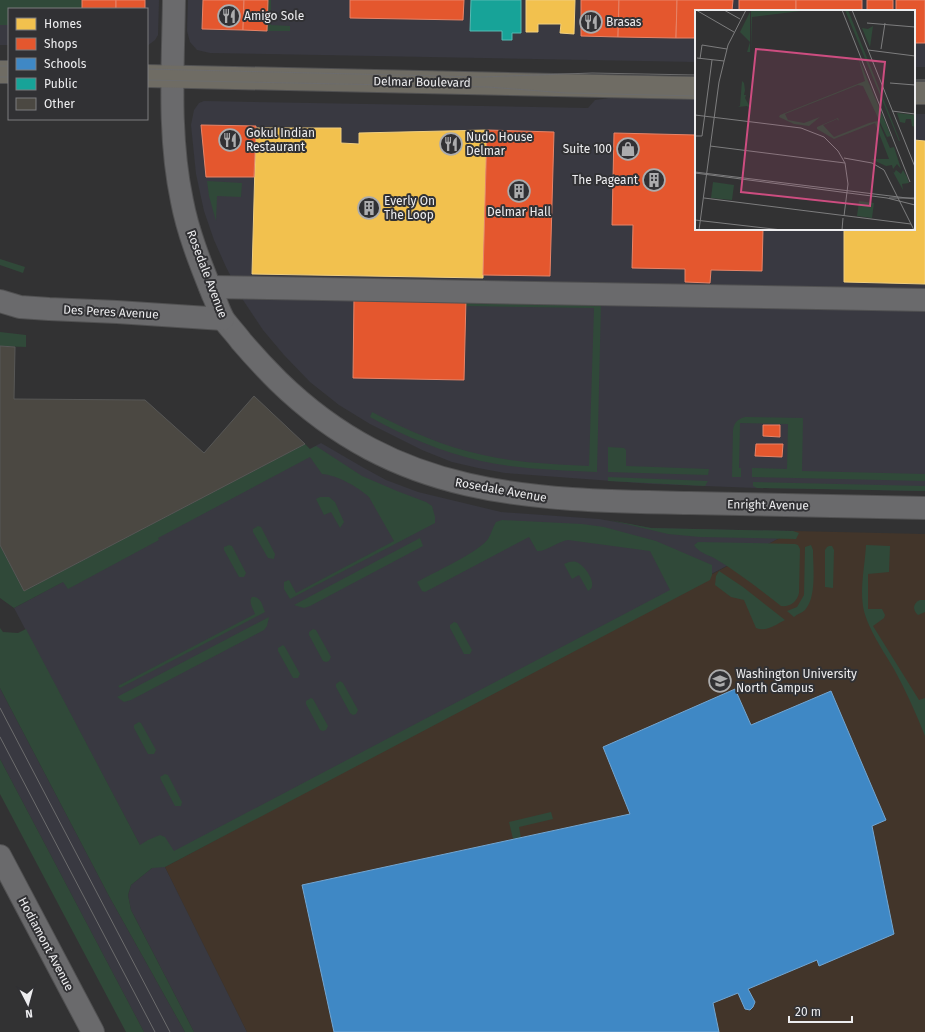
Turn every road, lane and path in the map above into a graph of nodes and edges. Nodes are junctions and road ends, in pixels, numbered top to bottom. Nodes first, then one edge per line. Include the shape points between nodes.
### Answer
1 (174, 0) edge
2 (148, 76) edge
3 (172, 77) junction
4 (695, 88) edge
5 (915, 92) edge
6 (925, 93) edge
7 (210, 287) junction
8 (925, 300) edge
9 (0, 301) edge
10 (223, 319) junction
11 (612, 502) joint
12 (925, 508) edge
13 (0, 856) edge
14 (93, 1032) edge

1 - 3 street, Rosedale Avenue
2 - 3 main road, Delmar Boulevard
3 - 4 main road, Delmar Boulevard
3 - 7 street, Rosedale Avenue via 176,171 182,205
5 - 6 main road
7 - 8 street
7 - 10 street, Rosedale Avenue
9 - 10 street, Des Peres Avenue via 20,307
10 - 11 street, Rosedale Avenue via 265,368 294,396 343,433 380,454 412,469 478,488 510,494
11 - 12 street, Enright Avenue
13 - 14 street, Hodiamont Avenue

